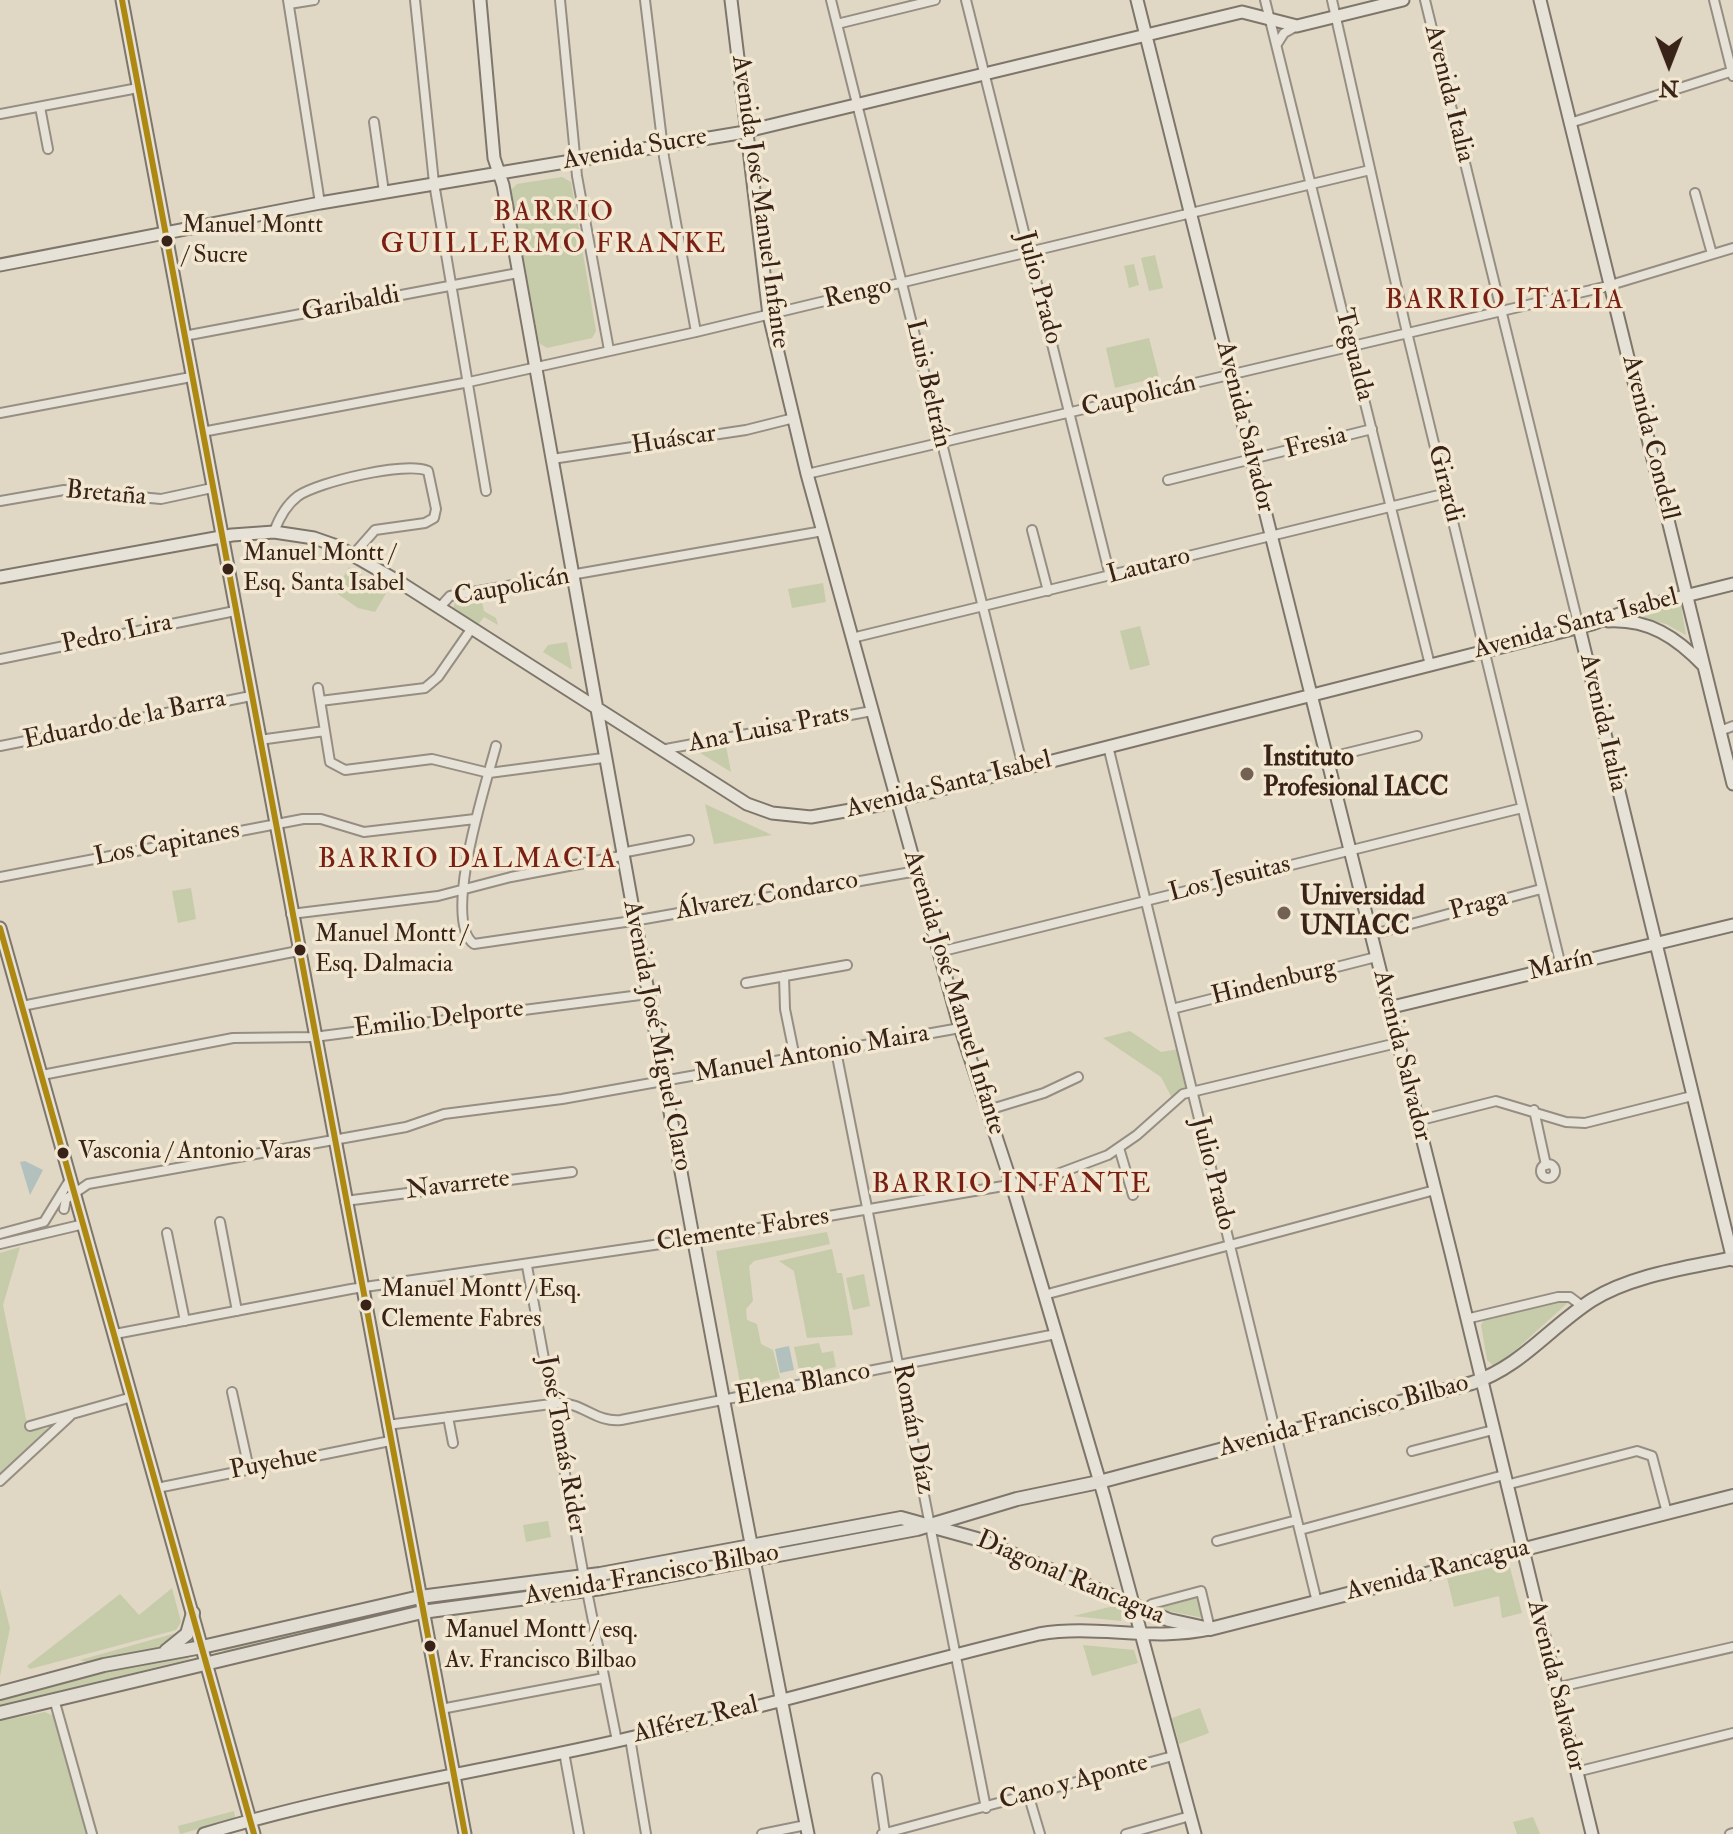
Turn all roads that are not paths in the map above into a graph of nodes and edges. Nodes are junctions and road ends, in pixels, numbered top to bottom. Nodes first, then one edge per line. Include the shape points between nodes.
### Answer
1 (122, 0) edge
2 (314, 0) edge
3 (415, 0) edge
4 (480, 0) edge
5 (560, 0) edge
6 (645, 0) edge
7 (731, 0) edge
8 (831, 0) edge
9 (935, 0) edge
10 (966, 0) edge
11 (1137, 0) edge
12 (1265, 0) edge
13 (1332, 0) edge
14 (1403, 0) edge
15 (1425, 0) edge
16 (1540, 0) edge
17 (1714, 0) edge
18 (288, 2) edge
19 (1335, 17) junction
20 (1270, 18) junction
21 (837, 24) junction
22 (1297, 26) junction
23 (1145, 35) junction
24 (1276, 45) junction
25 (1733, 73) edge
26 (987, 75) junction
27 (138, 88) junction
28 (857, 105) junction
29 (40, 107) junction
30 (0, 114) edge
31 (374, 122) dead end
32 (1570, 123) junction
33 (746, 131) junction
34 (662, 146) junction
35 (48, 149) dead end
36 (577, 160) junction
37 (1370, 170) junction
38 (499, 173) junction
39 (434, 183) junction
40 (1311, 185) junction
41 (384, 192) junction
42 (1695, 193) dead end
43 (320, 203) junction
44 (1192, 213) junction
45 (165, 233) junction
46 (1733, 248) edge
47 (1028, 254) junction
48 (1712, 254) junction
49 (0, 265) edge
50 (518, 273) junction
51 (904, 283) junction
52 (452, 285) junction
53 (1611, 285) junction
54 (1501, 311) junction
55 (769, 315) junction
56 (696, 332) junction
57 (1407, 333) junction
58 (184, 336) junction
59 (1352, 347) junction
60 (609, 350) junction
61 (536, 367) junction
62 (1231, 376) junction
63 (191, 377) junction
64 (469, 382) junction
65 (0, 413) edge
66 (1071, 413) junction
67 (794, 418) junction
68 (1372, 429) junction
69 (202, 432) junction
70 (939, 445) junction
71 (552, 459) junction
72 (1252, 460) junction
73 (807, 474) junction
74 (1168, 480) dead end
75 (212, 488) junction
76 (486, 491) dead end
77 (1447, 493) junction
78 (0, 501) edge
79 (1391, 507) junction
80 (1032, 530) dead end
81 (823, 531) junction
82 (274, 532) junction
83 (221, 537) junction
84 (1271, 537) junction
85 (353, 555) junction
86 (573, 576) junction
87 (1110, 576) junction
88 (0, 577) edge
89 (1733, 584) edge
90 (1048, 591) junction
91 (1687, 595) junction
92 (440, 607) junction
93 (984, 607) junction
94 (235, 611) junction
95 (1603, 621) junction
96 (1579, 627) junction
97 (472, 628) junction
98 (852, 638) junction
99 (1485, 651) junction
100 (0, 659) edge
101 (1430, 665) junction
102 (588, 667) junction
103 (1705, 667) junction
104 (563, 684) junction
105 (318, 688) dead end
106 (1311, 695) junction
107 (251, 696) junction
108 (320, 701) junction
109 (595, 705) junction
110 (872, 711) junction
111 (1733, 726) edge
112 (325, 731) junction
113 (1720, 731) junction
114 (1417, 736) dead end
115 (259, 740) junction
116 (0, 746) edge
117 (496, 746) dead end
118 (1108, 746) junction
119 (666, 749) junction
120 (603, 758) junction
121 (1327, 758) junction
122 (1023, 767) junction
123 (489, 773) junction
124 (1733, 784) edge
125 (896, 800) junction
126 (1522, 808) junction
127 (475, 819) junction
128 (274, 824) junction
129 (689, 840) dead end
130 (1349, 850) junction
131 (621, 855) junction
132 (917, 871) junction
133 (0, 877) edge
134 (464, 889) junction
135 (1541, 889) junction
136 (1146, 901) junction
137 (291, 914) junction
138 (634, 920) junction
139 (1733, 925) edge
140 (0, 928) edge
141 (1370, 935) junction
142 (1655, 943) junction
143 (298, 951) junction
144 (939, 952) junction
145 (1376, 957) junction
146 (847, 965) dead end
147 (1561, 966) junction
148 (784, 976) junction
149 (746, 983) dead end
150 (648, 994) junction
151 (22, 1006) junction
152 (1388, 1008) junction
153 (1172, 1009) junction
154 (960, 1028) junction
155 (314, 1037) junction
156 (1397, 1043) junction
157 (836, 1051) junction
158 (795, 1058) junction
159 (42, 1075) junction
160 (1078, 1077) dead end
161 (665, 1082) junction
162 (1192, 1091) junction
163 (1692, 1096) junction
164 (988, 1110) junction
165 (1534, 1110) junction
166 (1417, 1121) junction
167 (333, 1139) junction
168 (1119, 1148) junction
169 (1546, 1165) dead end
170 (572, 1172) dead end
171 (71, 1178) junction
172 (1012, 1185) junction
173 (1435, 1190) junction
174 (75, 1191) junction
175 (1133, 1195) dead end
176 (345, 1201) junction
177 (60, 1208) junction
178 (868, 1210) junction
179 (220, 1222) dead end
180 (84, 1224) junction
181 (61, 1230) junction
182 (167, 1233) dead end
183 (0, 1234) edge
184 (695, 1239) junction
185 (0, 1244) edge
186 (1230, 1246) junction
187 (1733, 1259) edge
188 (527, 1266) junction
189 (361, 1287) junction
190 (1044, 1295) junction
191 (1582, 1306) junction
192 (237, 1311) junction
193 (1466, 1319) junction
194 (185, 1321) junction
195 (115, 1334) junction
196 (1056, 1334) junction
197 (899, 1366) junction
198 (1481, 1380) junction
199 (232, 1392) dead end
200 (132, 1397) junction
201 (726, 1400) junction
202 (553, 1403) junction
203 (72, 1415) junction
204 (448, 1417) junction
205 (387, 1425) junction
206 (30, 1426) dead end
207 (1493, 1430) junction
208 (1276, 1435) junction
209 (390, 1441) junction
210 (453, 1443) dead end
211 (1412, 1451) dead end
212 (249, 1469) junction
213 (1505, 1480) junction
214 (0, 1481) edge
215 (1099, 1482) junction
216 (157, 1488) junction
217 (1733, 1496) edge
218 (1667, 1513) junction
219 (1298, 1525) junction
220 (931, 1526) junction
221 (1217, 1541) dead end
222 (754, 1546) junction
223 (1522, 1549) junction
224 (756, 1560) junction
225 (584, 1577) junction
226 (587, 1591) junction
227 (420, 1597) junction
228 (1317, 1602) junction
229 (1139, 1608) junction
230 (422, 1612) junction
231 (193, 1613) junction
232 (1210, 1629) junction
233 (1142, 1636) junction
234 (202, 1647) junction
235 (1733, 1647) edge
236 (158, 1655) junction
237 (954, 1655) junction
238 (206, 1662) junction
239 (604, 1678) junction
240 (1555, 1688) junction
241 (0, 1693) edge
242 (54, 1698) junction
243 (782, 1699) junction
244 (441, 1709) junction
245 (0, 1713) edge
246 (1733, 1733) edge
247 (630, 1738) junction
248 (617, 1741) junction
249 (564, 1752) junction
250 (1173, 1756) junction
251 (1576, 1772) junction
252 (453, 1773) junction
253 (877, 1778) dead end
254 (1029, 1797) junction
255 (986, 1808) junction
256 (1190, 1816) junction
257 (250, 1820) junction
258 (928, 1822) junction
259 (807, 1829) edge
260 (931, 1833) edge
261 (92, 1834) edge
262 (204, 1834) edge
263 (254, 1834) edge
264 (465, 1834) edge
265 (579, 1834) edge
266 (646, 1834) edge
267 (762, 1834) edge
268 (883, 1834) edge
269 (1040, 1834) edge
270 (1126, 1834) edge
271 (1195, 1834) edge
272 (1592, 1834) edge

1 - 27 main road
2 - 18 street
3 - 39 street
4 - 38 main road, Avenida José Miguel Claro
5 - 36 street
6 - 34 street
7 - 33 main road, Avenida José Manuel Infante
8 - 21 street, Luis Beltrán
9 - 21 street
10 - 26 street, Julio Prado
11 - 23 main road, Avenida Salvador
12 - 20 street, Tegualda
13 - 19 street, Girardi
14 - 19 main road, Avenida Sucre
15 - 54 street, Avenida Italia
16 - 32 main road, Avenida Condell
17 - 25 street
18 - 43 street
19 - 22 main road, Avenida Sucre
19 - 37 street, Girardi
20 - 22 main road, Avenida Sucre
20 - 23 main road, Avenida Sucre via 1242,12
20 - 24 street, Tegualda
21 - 28 street, Luis Beltrán
22 - 24 street
23 - 26 main road, Avenida Sucre
23 - 44 main road, Avenida Salvador
24 - 40 street, Tegualda
25 - 32 street
26 - 28 main road, Avenida Sucre
26 - 47 street, Julio Prado
27 - 29 street
27 - 45 main road
28 - 33 main road, Avenida Sucre
28 - 51 street, Luis Beltrán
29 - 30 street
29 - 35 street
31 - 41 street
32 - 53 main road, Avenida Condell
33 - 34 main road, Avenida Sucre
33 - 55 main road, Avenida José Manuel Infante
34 - 36 main road, Avenida Sucre
34 - 56 street
36 - 38 main road, Avenida Sucre
36 - 60 street
37 - 40 street, Rengo
37 - 57 street, Girardi
38 - 39 main road, Avenida Sucre
38 - 50 main road, Avenida José Miguel Claro
39 - 41 main road, Avenida Sucre
39 - 52 street
40 - 44 street, Rengo
40 - 59 street, Tegualda
41 - 43 main road, Avenida Sucre
42 - 48 street
43 - 45 main road, Avenida Sucre
44 - 47 street, Rengo
44 - 62 main road, Avenida Salvador
45 - 49 main road, Avenida Sucre
45 - 58 main road
46 - 48 street, Caupolicán
47 - 51 street, Rengo
47 - 66 street, Julio Prado
48 - 53 street, Caupolicán
50 - 52 street, Garibaldi
50 - 61 main road, Avenida José Miguel Claro
51 - 55 street, Rengo
51 - 70 street, Luis Beltrán
52 - 58 street, Garibaldi
52 - 64 street
53 - 54 street, Caupolicán
53 - 91 main road, Avenida Condell
54 - 57 street, Caupolicán
54 - 96 street, Avenida Italia
55 - 56 street, Rengo
55 - 67 main road, Avenida José Manuel Infante
56 - 60 street, Rengo
57 - 59 street, Caupolicán
57 - 77 street, Girardi
58 - 63 main road
59 - 62 street, Caupolicán
59 - 68 street, Tegualda
60 - 61 street, Rengo
61 - 64 street, Rengo
61 - 71 main road, Avenida José Miguel Claro
62 - 66 street, Caupolicán
62 - 72 main road, Avenida Salvador
63 - 65 street
63 - 69 main road
64 - 69 street, Rengo
64 - 76 street
66 - 70 street, Caupolicán
66 - 87 street, Julio Prado
67 - 71 street, Huáscar
67 - 73 main road, Avenida José Manuel Infante
68 - 72 street, Fresia
68 - 79 street, Tegualda
69 - 75 main road
70 - 73 street, Caupolicán
70 - 93 street, Luis Beltrán
71 - 86 main road, Avenida José Miguel Claro
72 - 74 street, Fresia
72 - 84 main road, Avenida Salvador
73 - 81 main road, Avenida José Manuel Infante
75 - 78 street, Bretaña via 161,499 64,490
75 - 83 main road
77 - 79 street, Lautaro
77 - 99 street, Girardi
79 - 84 street, Lautaro
79 - 101 street, Tegualda
80 - 90 street
81 - 86 street, Caupolicán
81 - 98 main road, Avenida José Manuel Infante
82 - 83 main road, Avenida Santa Isabel
82 - 85 main road, Avenida Santa Isabel via 325,540
82 - 85 street via 291,502 307,490 413,468 428,471 434,518 375,530
83 - 88 main road, Avenida Santa Isabel
83 - 94 main road
84 - 87 street, Lautaro
84 - 106 main road, Avenida Salvador
85 - 92 main road, Avenida Santa Isabel
86 - 92 street, Caupolicán via 450,596
86 - 102 main road, Avenida José Miguel Claro
87 - 90 street, Lautaro
89 - 91 main road, Avenida Santa Isabel
90 - 93 street, Lautaro
91 - 95 main road, Avenida Santa Isabel
91 - 103 main road, Avenida Condell
92 - 97 main road, Avenida Santa Isabel
93 - 98 street, Lautaro
93 - 122 street, Luis Beltrán
94 - 100 street, Pedro Lira
94 - 107 main road
95 - 96 main road, Avenida Santa Isabel
95 - 103 main road via 1629,621 1664,632
96 - 99 main road, Avenida Santa Isabel
96 - 142 main road, Avenida Italia
97 - 104 main road, Avenida Santa Isabel
97 - 108 street via 425,688
98 - 110 main road, Avenida José Manuel Infante
99 - 101 main road, Avenida Santa Isabel
99 - 126 street, Girardi
101 - 106 main road, Avenida Santa Isabel
102 - 104 main road via 579,681
102 - 109 main road, Avenida José Miguel Claro
103 - 113 main road, Avenida Condell
104 - 109 main road, Avenida Santa Isabel
105 - 108 street
106 - 118 main road, Avenida Santa Isabel
106 - 121 main road, Avenida Salvador
107 - 115 main road
107 - 116 street, Eduardo de la Barra
108 - 112 street
109 - 119 main road, Avenida Santa Isabel
109 - 120 main road, Avenida José Miguel Claro
110 - 119 street, Ana Luisa Prats
110 - 125 main road, Avenida José Manuel Infante
111 - 113 street
112 - 115 street
112 - 123 street via 330,762 345,770 432,759
113 - 124 main road, Avenida Condell
114 - 121 street
115 - 128 main road
117 - 123 street
118 - 122 main road, Avenida Santa Isabel
118 - 136 street, Julio Prado
119 - 125 main road, Avenida Santa Isabel via 736,797 772,813 824,817
120 - 123 street
120 - 131 main road, Avenida José Miguel Claro
121 - 130 main road, Avenida Salvador
122 - 125 main road, Avenida Santa Isabel
123 - 127 street
125 - 132 main road, Avenida José Manuel Infante
126 - 130 street, Los Jesuitas
126 - 135 street, Girardi
127 - 128 street, Los Capitanes via 364,832 315,818
127 - 134 street
128 - 133 street, Los Capitanes
128 - 137 main road
129 - 131 street
130 - 136 street, Los Jesuitas
130 - 141 main road, Avenida Salvador
131 - 134 street
131 - 138 main road, Avenida José Miguel Claro
132 - 138 street, Álvarez Condarco
132 - 144 main road, Avenida José Manuel Infante
134 - 137 street
134 - 138 street, Álvarez Condarco via 467,934 474,944
135 - 141 street, Praga
135 - 147 street, Girardi
136 - 144 street, Los Jesuitas
136 - 153 street, Julio Prado
137 - 143 main road
138 - 150 main road, Avenida José Miguel Claro
139 - 142 main road, Marín
140 - 151 main road
141 - 145 main road, Avenida Salvador
142 - 147 main road, Marín
142 - 163 main road, Avenida Italia
143 - 151 street
143 - 155 main road
144 - 154 main road, Avenida José Manuel Infante
145 - 152 main road, Avenida Salvador
145 - 153 street, Hindenburg
146 - 148 street
147 - 152 main road, Marín
148 - 149 street
148 - 158 street
150 - 155 street, Emilio Delporte
150 - 161 main road, Avenida José Miguel Claro
151 - 159 main road
152 - 156 main road, Avenida Salvador
153 - 162 street, Julio Prado
154 - 157 street, Manuel Antonio Maira
154 - 164 main road, Avenida José Manuel Infante
155 - 159 street, Emilio Delporte via 233,1038
155 - 167 main road
156 - 162 street, Clemente Fabres
156 - 166 main road, Avenida Salvador
157 - 158 street, Manuel Antonio Maira
157 - 178 street, Román Díaz
158 - 161 street, Manuel Antonio Maira
159 - 171 main road
160 - 164 street
161 - 167 street, Manuel Antonio Maira via 444,1114 406,1127
161 - 184 main road, Avenida José Miguel Claro
162 - 168 street, Clemente Fabres via 1170,1102
162 - 186 street, Julio Prado
163 - 165 street via 1585,1123
163 - 187 main road, Avenida Italia
164 - 172 main road, Avenida José Manuel Infante
165 - 166 street via 1496,1101
165 - 169 street
166 - 173 main road, Avenida Salvador
167 - 174 street, Manuel Antonio Maira via 88,1184
167 - 176 main road
168 - 172 street, Clemente Fabres via 1070,1171
168 - 175 street
170 - 176 street, Navarrete
171 - 174 main road
171 - 177 street
172 - 178 street, Clemente Fabres
172 - 190 main road, Avenida José Manuel Infante
173 - 186 street
173 - 193 main road, Avenida Salvador
174 - 177 street
174 - 180 main road
176 - 189 main road
177 - 181 street via 67,1219
177 - 183 street via 40,1224
178 - 184 street, Clemente Fabres
178 - 197 street, Román Díaz
179 - 192 street
180 - 181 street
180 - 195 main road
181 - 185 street
182 - 194 street
184 - 188 street, Clemente Fabres
184 - 201 main road, Avenida José Miguel Claro
186 - 190 street
186 - 208 street, Julio Prado
187 - 191 main road, Avenida Francisco Bilbao via 1634,1282
188 - 189 street, Clemente Fabres
188 - 202 street, José Tomás Rider
189 - 192 street, Clemente Fabres
189 - 205 main road
190 - 196 main road, Avenida José Manuel Infante
191 - 193 street via 1570,1297 1558,1297
191 - 198 main road, Avenida Francisco Bilbao via 1521,1358
192 - 194 street, Clemente Fabres
193 - 198 main road, Avenida Salvador
194 - 195 street, Clemente Fabres
195 - 200 main road
196 - 197 street, Elena Blanco
196 - 215 main road, Avenida José Manuel Infante
197 - 201 street, Elena Blanco
197 - 220 street, Román Díaz
198 - 207 main road, Avenida Salvador
198 - 208 main road, Avenida Francisco Bilbao
199 - 212 street
200 - 203 street
200 - 216 main road
201 - 202 street, Elena Blanco via 614,1421 576,1405
201 - 222 main road, Avenida José Miguel Claro
202 - 204 street
202 - 225 street, José Tomás Rider
203 - 206 street
203 - 214 street
204 - 205 street
204 - 210 street
205 - 209 main road
207 - 211 street
207 - 213 main road, Avenida Salvador
208 - 215 main road, Avenida Francisco Bilbao
208 - 219 street, Julio Prado
209 - 212 street, Puyehue
209 - 227 main road
212 - 216 street, Puyehue
213 - 218 street via 1646,1452 1652,1456
213 - 219 street
213 - 223 main road, Avenida Salvador
215 - 220 main road, Avenida Francisco Bilbao via 1017,1499
215 - 229 main road, Avenida José Manuel Infante
216 - 231 main road
217 - 218 main road, Avenida Rancagua
218 - 223 main road, Avenida Rancagua
219 - 221 street
219 - 228 street, Julio Prado
220 - 222 main road, Avenida Francisco Bilbao via 901,1518
220 - 224 main road, Avenida Francisco Bilbao
220 - 229 main road, Diagonal Rancagua via 977,1539
220 - 237 street, Román Díaz
222 - 224 main road, Avenida José Miguel Claro
222 - 225 main road, Avenida Francisco Bilbao
223 - 228 main road, Avenida Rancagua
223 - 240 main road, Avenida Salvador
224 - 226 main road, Avenida Francisco Bilbao
224 - 243 main road, Avenida José Miguel Claro
225 - 227 main road, Avenida Francisco Bilbao
226 - 230 main road, Avenida Francisco Bilbao
226 - 239 street
227 - 230 main road
227 - 234 main road, Avenida Francisco Bilbao
228 - 232 main road, Avenida Rancagua
229 - 232 main road, Diagonal Rancagua via 1180,1625
229 - 232 street via 1201,1591
229 - 233 main road, Avenida José Manuel Infante
230 - 238 main road, Avenida Francisco Bilbao
230 - 244 main road
231 - 234 main road
231 - 236 main road via 185,1636
232 - 233 main road, Avenida Rancagua
233 - 237 main road, Alférez Real via 1064,1630
233 - 250 main road, Avenida José Manuel Infante
234 - 236 main road, Avenida Francisco Bilbao
234 - 238 main road
235 - 240 street
236 - 241 main road, Avenida Francisco Bilbao
237 - 243 main road, Alférez Real
237 - 255 street, Román Díaz
238 - 242 main road, Avenida Francisco Bilbao
238 - 257 main road
239 - 244 street
239 - 248 street
240 - 251 main road, Avenida Salvador
242 - 245 main road, Avenida Francisco Bilbao
242 - 261 street
243 - 247 main road, Alférez Real
243 - 259 main road, Avenida José Miguel Claro
244 - 252 main road
246 - 251 street
247 - 248 main road, Alférez Real
247 - 266 street
248 - 249 main road, Alférez Real
249 - 252 main road, Alférez Real
249 - 265 street
250 - 254 street, Cano y Aponte
250 - 256 main road, Avenida José Manuel Infante
251 - 272 main road, Avenida Salvador
252 - 257 main road, Alférez Real
252 - 264 main road
253 - 268 street
254 - 255 street, Cano y Aponte
254 - 269 street
255 - 258 street, Cano y Aponte
256 - 270 street
256 - 271 main road, Avenida José Manuel Infante
257 - 262 main road, Alférez Real
257 - 263 main road
258 - 260 street
258 - 268 street, Cano y Aponte
259 - 267 street

